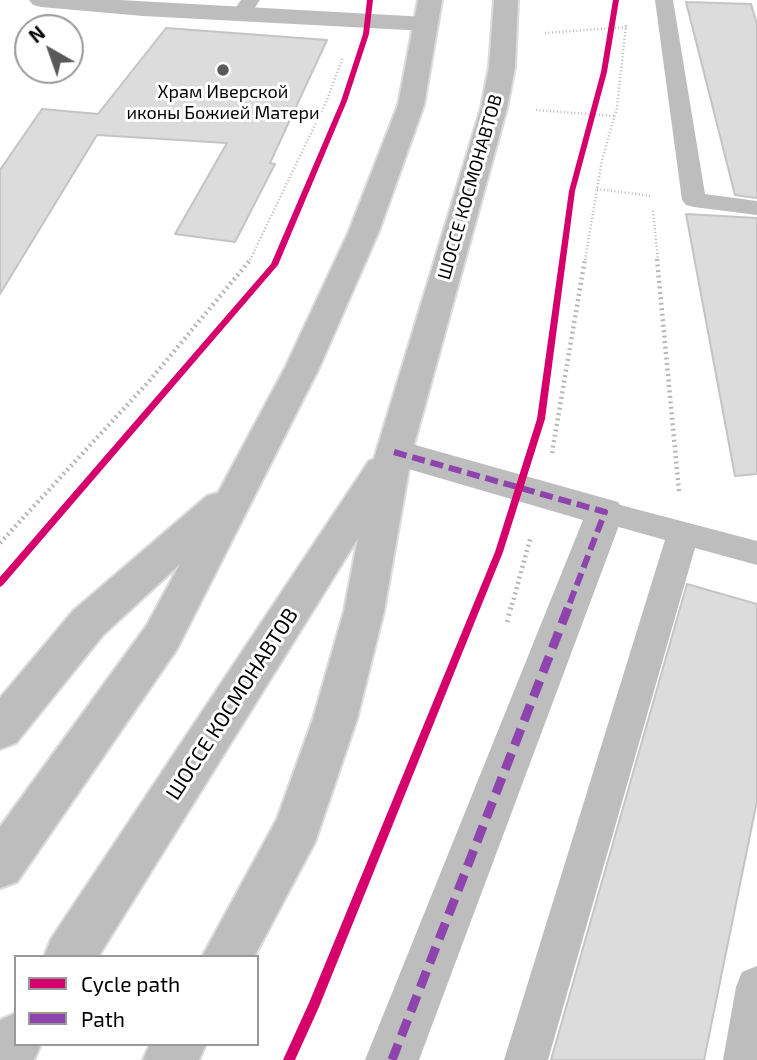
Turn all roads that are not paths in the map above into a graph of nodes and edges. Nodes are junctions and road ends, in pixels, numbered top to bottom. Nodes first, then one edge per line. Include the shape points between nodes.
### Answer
1 (41, 0) edge
2 (506, 0) edge
3 (664, 2) edge
4 (246, 7) edge
5 (428, 12) edge
6 (757, 208) edge
7 (394, 452) junction
8 (237, 491) junction
9 (606, 512) junction
10 (683, 533) junction
11 (757, 553) edge
12 (0, 730) edge
13 (0, 866) edge
14 (70, 955) edge
15 (228, 955) edge
16 (757, 988) edge
17 (14, 1043) edge
18 (3, 1060) edge
19 (391, 1060) edge
20 (526, 1060) edge
21 (745, 1060) edge

1 - 4 main road via 129,8
2 - 7 main road, ШОССЕ КОСМОНАВТОВ via 494,108
3 - 6 lane via 694,200
4 - 5 main road
5 - 8 main road via 411,105 364,231 302,368
7 - 9 main road
7 - 14 main road, ШОССЕ КОСМОНАВТОВ
7 - 15 main road, ШОССЕ КОСМОНАВТОВ via 363,611 335,719 298,827
8 - 12 main road via 88,623
8 - 13 main road via 162,637
9 - 10 lane
9 - 19 main road
10 - 11 lane
10 - 20 lane
16 - 21 lane
17 - 18 main road

